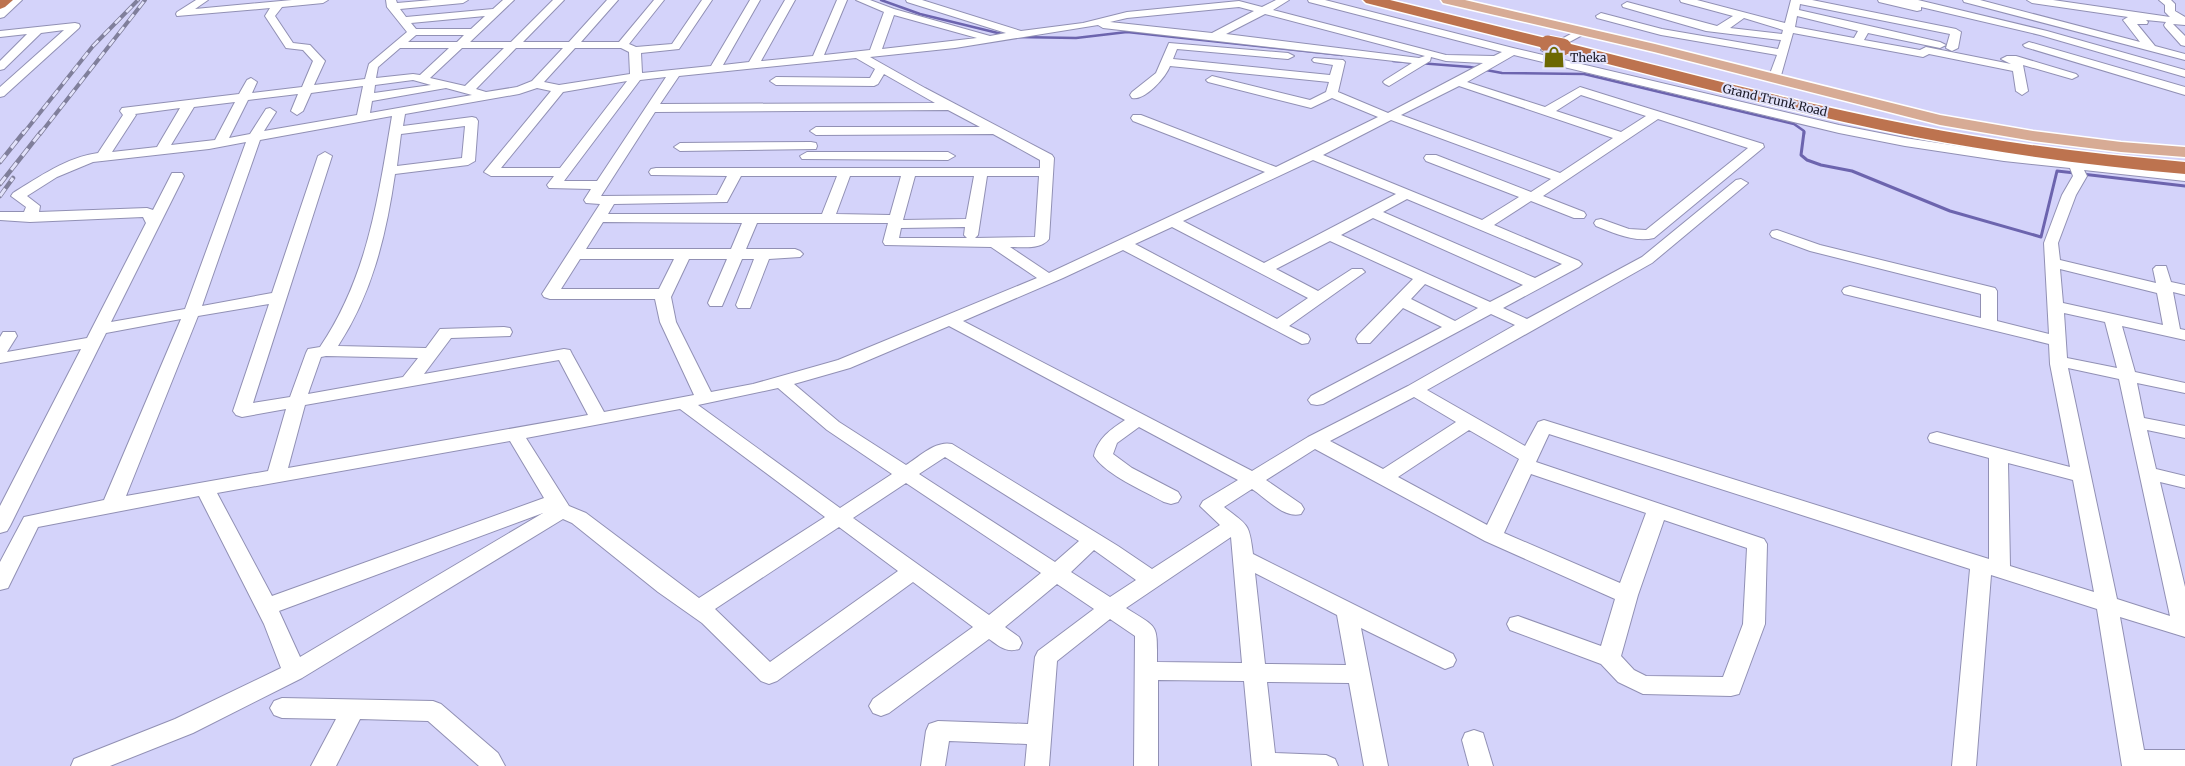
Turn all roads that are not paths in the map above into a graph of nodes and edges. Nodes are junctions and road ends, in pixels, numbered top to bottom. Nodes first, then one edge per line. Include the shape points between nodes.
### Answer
1 (5, 0) edge
2 (17, 0) edge
3 (204, 0) edge
4 (264, 0) edge
5 (323, 0) edge
6 (463, 0) edge
7 (509, 0) edge
8 (559, 0) edge
9 (613, 0) edge
10 (659, 0) edge
11 (707, 0) edge
12 (842, 0) edge
13 (862, 0) edge
14 (911, 0) edge
15 (1284, 0) edge
16 (1313, 0) edge
17 (1371, 0) edge
18 (1394, 0) edge
19 (1448, 0) edge
20 (1640, 0) edge
21 (1685, 0) edge
22 (1726, 0) edge
23 (1796, 0) edge
24 (1883, 0) edge
25 (1905, 0) edge
26 (1968, 0) edge
27 (2033, 0) edge
28 (2106, 0) edge
29 (2164, 0) edge
30 (2067, 3) edge
31 (0, 4) edge
32 (279, 4) junction
33 (392, 4) edge
34 (1193, 4) edge
35 (755, 5) edge
36 (784, 5) edge
37 (1627, 5) junction
38 (2004, 5) edge
39 (254, 7) junction
40 (1740, 10) junction
41 (890, 11) junction
42 (1264, 11) junction
43 (496, 12) junction
44 (1793, 12) junction
45 (2170, 12) junction
46 (0, 15) edge
47 (2045, 20) junction
48 (402, 21) junction
49 (1994, 21) junction
50 (2185, 22) edge
51 (1728, 23) junction
52 (1091, 24) junction
53 (2169, 25) junction
54 (2185, 26) edge
55 (1864, 29) junction
56 (38, 30) junction
57 (1719, 30) junction
58 (413, 32) junction
59 (474, 32) junction
60 (1666, 33) junction
61 (2043, 33) junction
62 (0, 34) edge
63 (1017, 34) junction
64 (1789, 35) junction
65 (1214, 36) junction
66 (997, 38) junction
67 (1564, 41) junction
68 (1858, 42) junction
69 (2185, 43) edge
70 (1235, 44) junction
71 (397, 45) junction
72 (460, 45) junction
73 (515, 45) junction
74 (572, 45) junction
75 (622, 45) junction
76 (2029, 45) junction
77 (1655, 48) junction
78 (1825, 48) dead end
79 (1952, 48) junction
80 (2151, 48) junction
81 (635, 50) junction
82 (1882, 50) junction
83 (1512, 51) junction
84 (874, 53) junction
85 (1783, 53) junction
86 (859, 55) junction
87 (1537, 57) junction
88 (2185, 57) edge
89 (818, 58) junction
90 (2003, 59) junction
91 (1422, 61) junction
92 (1928, 61) junction
93 (785, 62) junction
94 (1166, 62) junction
95 (1487, 65) junction
96 (752, 66) junction
97 (0, 67) edge
98 (881, 68) junction
99 (714, 70) junction
100 (674, 74) junction
101 (2185, 74) edge
102 (2019, 75) junction
103 (2072, 76) dead end
104 (636, 77) junction
105 (422, 79) junction
106 (1336, 79) junction
107 (1774, 79) junction
108 (1212, 80) dead end
109 (251, 82) dead end
110 (369, 82) junction
111 (874, 82) junction
112 (905, 82) junction
113 (1389, 82) dead end
114 (1457, 82) junction
115 (536, 84) junction
116 (451, 86) junction
117 (306, 89) junction
118 (559, 89) junction
119 (468, 90) junction
120 (2185, 91) edge
121 (0, 94) edge
122 (770, 94) junction
123 (1332, 94) junction
124 (488, 95) junction
125 (1136, 95) dead end
126 (244, 97) junction
127 (366, 98) junction
128 (189, 104) junction
129 (950, 107) junction
130 (652, 108) junction
131 (825, 108) junction
132 (399, 110) junction
133 (297, 111) dead end
134 (270, 112) dead end
135 (1546, 112) junction
136 (1656, 115) junction
137 (364, 116) junction
138 (1390, 116) junction
139 (1137, 118) dead end
140 (395, 131) junction
141 (816, 131) junction
142 (954, 131) junction
143 (995, 131) junction
144 (255, 136) junction
145 (1623, 137) junction
146 (220, 142) junction
147 (1468, 144) junction
148 (680, 147) dead end
149 (162, 150) junction
150 (809, 151) junction
151 (2185, 152) edge
152 (1313, 155) junction
153 (103, 156) junction
154 (325, 156) dead end
155 (948, 156) junction
156 (2185, 160) edge
157 (2185, 168) edge
158 (388, 171) junction
159 (2078, 171) junction
160 (565, 172) junction
161 (656, 172) dead end
162 (736, 172) junction
163 (801, 172) junction
164 (845, 172) junction
165 (909, 172) junction
166 (944, 172) junction
167 (981, 172) junction
168 (1046, 172) junction
169 (1277, 172) junction
170 (177, 176) dead end
171 (1561, 178) junction
172 (2185, 178) edge
173 (1741, 183) dead end
174 (600, 186) junction
175 (1406, 194) junction
176 (1532, 196) junction
177 (610, 200) junction
178 (763, 203) dead end
179 (1371, 212) junction
180 (1580, 215) dead end
181 (0, 216) edge
182 (30, 218) junction
183 (598, 218) junction
184 (754, 218) junction
185 (827, 219) junction
186 (896, 221) junction
187 (1172, 221) junction
188 (153, 222) junction
189 (973, 223) junction
190 (1601, 223) dead end
191 (1483, 226) junction
192 (1777, 234) dead end
193 (1328, 235) junction
194 (970, 242) junction
195 (994, 242) junction
196 (1123, 244) junction
197 (575, 254) junction
198 (684, 254) junction
199 (734, 254) junction
200 (763, 254) junction
201 (795, 254) dead end
202 (2053, 263) junction
203 (1265, 269) junction
204 (2161, 269) dead end
205 (1358, 272) dead end
206 (1422, 278) junction
207 (1048, 279) junction
208 (1536, 284) junction
209 (2165, 288) junction
210 (2185, 290) edge
211 (1850, 291) dead end
212 (665, 294) junction
213 (279, 297) junction
214 (1319, 298) junction
215 (1400, 300) junction
216 (716, 304) dead end
217 (744, 305) dead end
218 (2056, 306) junction
219 (1490, 309) junction
220 (192, 312) junction
221 (2112, 319) junction
222 (951, 320) junction
223 (1279, 325) junction
224 (1528, 325) junction
225 (1990, 325) junction
226 (1455, 327) junction
227 (504, 332) dead end
228 (2178, 334) edge
229 (96, 336) junction
230 (1364, 338) dead end
231 (1302, 339) dead end
232 (2058, 341) junction
233 (326, 351) junction
234 (431, 353) junction
235 (0, 358) edge
236 (2059, 361) junction
237 (2127, 375) junction
238 (409, 381) junction
239 (781, 382) junction
240 (2185, 388) edge
241 (1414, 390) junction
242 (705, 399) junction
243 (1317, 400) dead end
244 (297, 401) junction
245 (683, 403) junction
246 (599, 419) junction
247 (1138, 420) junction
248 (1469, 422) junction
249 (2136, 422) junction
250 (2185, 432) edge
251 (515, 434) junction
252 (1937, 438) dead end
253 (1315, 441) junction
254 (1998, 454) junction
255 (1526, 461) junction
256 (2148, 473) junction
257 (906, 474) junction
258 (276, 476) junction
259 (2082, 476) junction
260 (1383, 478) junction
261 (1252, 480) junction
262 (2185, 482) edge
263 (205, 489) junction
264 (1171, 497) dead end
265 (112, 505) junction
266 (560, 506) junction
267 (1294, 509) dead end
268 (1657, 510) junction
269 (839, 517) junction
270 (31, 522) junction
271 (1234, 525) junction
272 (0, 527) edge
273 (1492, 536) junction
274 (1093, 540) junction
275 (1243, 558) junction
276 (1990, 567) junction
277 (913, 571) junction
278 (1057, 573) junction
279 (1152, 580) junction
280 (0, 582) edge
281 (1626, 595) junction
282 (2107, 604) junction
283 (704, 606) dead end
284 (266, 607) junction
285 (1110, 608) junction
286 (1347, 610) junction
287 (1518, 624) dead end
288 (991, 628) junction
289 (2185, 629) edge
290 (1011, 643) dead end
291 (1609, 658) junction
292 (1445, 660) dead end
293 (1146, 671) junction
294 (294, 672) junction
295 (1254, 673) junction
296 (1358, 674) junction
297 (881, 706) dead end
298 (282, 708) dead end
299 (353, 710) junction
300 (1039, 734) junction
301 (1474, 740) dead end
302 (2185, 761) edge
303 (2133, 763) edge
304 (489, 764) edge
305 (1264, 765) edge
306 (83, 766) edge
307 (323, 766) edge
308 (933, 766) edge
309 (1037, 766) edge
310 (1146, 766) edge
311 (1326, 766) edge
312 (1376, 766) edge
313 (1481, 766) edge
314 (1964, 766) edge

1 - 31 highway
2 - 46 street
3 - 39 street via 181,14
4 - 39 street
5 - 32 street
6 - 33 street
7 - 43 street
8 - 73 street
9 - 74 street
10 - 75 street
11 - 81 street via 674,47
12 - 89 street
13 - 41 street
14 - 63 street
15 - 42 street
16 - 83 street
17 - 67 highway, Grand Trunk Road
18 - 67 highway, Grand Trunk Road
19 - 67 main road
20 - 37 street
20 - 51 street
21 - 40 street
22 - 40 street
23 - 44 street
23 - 79 street via 1956,32
24 - 49 street via 1991,26
25 - 49 street
26 - 38 street
27 - 30 street
28 - 45 street
29 - 45 street via 2170,4
30 - 50 street
32 - 39 street
32 - 117 street via 270,16 290,46 306,47 319,61
33 - 48 street
34 - 42 street via 1239,4
34 - 52 street
35 - 99 street
36 - 96 street
37 - 57 street
37 - 60 street via 1601,16
38 - 47 street
40 - 51 street
40 - 64 street
41 - 66 street
41 - 84 street
42 - 65 street
42 - 91 street
43 - 48 street
43 - 59 street
44 - 55 street
44 - 64 street
45 - 50 street
47 - 61 street
47 - 80 street
48 - 58 street
49 - 61 street
51 - 57 street
52 - 63 street
52 - 65 street
53 - 54 street
53 - 69 street
53 - 80 street via 2128,20
55 - 68 street
55 - 79 street
56 - 62 street
56 - 97 street
56 - 121 street via 75,26
57 - 64 street
58 - 59 street
58 - 71 street
59 - 72 street
60 - 77 street
60 - 85 street
61 - 76 street
61 - 101 street
63 - 66 street
64 - 68 street
64 - 85 street
65 - 70 street
66 - 84 street
67 - 77 main road
67 - 87 street
67 - 156 highway, Grand Trunk Road via 1881,117 1980,135
67 - 157 highway, Grand Trunk Road via 1739,92 1877,124 2093,160
68 - 82 street
70 - 91 street
70 - 94 street via 1173,45
70 - 106 street via 1339,62
71 - 72 street
71 - 110 street via 373,66
72 - 73 street
72 - 105 street
73 - 74 street
73 - 119 street
74 - 75 street
74 - 115 street
75 - 81 street
76 - 90 street
76 - 120 street
77 - 107 main road
78 - 82 street via 1884,58
79 - 90 street
80 - 88 street
81 - 104 street
82 - 92 street
83 - 87 street
83 - 95 street
84 - 86 street
85 - 107 street
86 - 89 street
86 - 98 street
87 - 159 street via 1838,129
89 - 93 street
90 - 102 street
91 - 95 street via 1446,58
91 - 113 street
92 - 102 street
92 - 102 street via 1926,50
93 - 96 street
93 - 122 street
94 - 106 street
94 - 125 street via 1161,75
95 - 114 street
96 - 99 street
98 - 111 street
98 - 112 street
99 - 100 street
100 - 104 street
100 - 130 street
102 - 103 street
104 - 118 street
104 - 160 street
105 - 110 street via 413,77
105 - 116 street
106 - 123 street
107 - 151 main road via 1940,120 2034,136
108 - 123 street via 1311,104
109 - 126 street
110 - 117 street
110 - 127 street
111 - 112 street
111 - 122 street
112 - 129 street
114 - 135 street
114 - 138 street
115 - 118 street
115 - 124 street
116 - 119 street
116 - 127 street
117 - 126 street
117 - 133 street
118 - 160 street via 491,172
119 - 124 street
122 - 130 street
122 - 131 street
123 - 138 street
124 - 132 street
126 - 128 street
126 - 146 street
127 - 137 street
128 - 149 street
128 - 153 street via 126,112 130,115
129 - 131 street
129 - 143 street
130 - 174 street
131 - 141 street
132 - 137 street
132 - 140 street
134 - 144 street
135 - 136 street via 1580,91
135 - 145 street
136 - 145 street
136 - 190 street via 1758,147 1648,235 1627,233
137 - 144 street
138 - 147 street
138 - 152 street
139 - 169 street
140 - 158 street
140 - 158 street via 472,121 468,161
141 - 142 street
141 - 150 street
142 - 143 street
142 - 155 street
143 - 168 street via 1047,158
144 - 146 street
144 - 220 street
145 - 171 street
146 - 149 street
147 - 171 street
147 - 176 street via 1436,160
148 - 150 street
149 - 153 street
150 - 155 street
150 - 163 street
152 - 169 street
152 - 175 street
153 - 182 street via 52,174 18,196 33,206
154 - 213 street
155 - 166 street
158 - 233 street via 367,272 353,307
159 - 172 street
159 - 202 street via 2051,243
160 - 174 street via 554,186
161 - 162 street
162 - 163 street
162 - 177 street via 722,199
163 - 164 street
164 - 165 street
164 - 185 street
165 - 166 street
165 - 186 street
166 - 167 street
167 - 168 street
167 - 189 street
168 - 195 street via 1042,239 1035,242
169 - 187 street
170 - 188 street
171 - 176 street
173 - 224 street via 1647,260
174 - 177 street via 591,200
175 - 179 street
175 - 191 street
176 - 180 street
176 - 191 street
177 - 183 street
178 - 184 street via 764,208
179 - 193 street
179 - 208 street
181 - 182 street
182 - 188 street via 147,212
183 - 184 street
183 - 197 street
184 - 185 street
184 - 199 street
185 - 186 street
186 - 189 street
186 - 194 street via 890,242
187 - 196 street
187 - 203 street
188 - 229 street
189 - 194 street
191 - 208 street via 1574,264
192 - 225 street via 1815,248 1989,291
193 - 203 street
193 - 206 street
194 - 195 street
195 - 207 street
196 - 207 street
196 - 223 street
197 - 198 street
197 - 212 street via 550,294
198 - 199 street
198 - 212 street
199 - 200 street
199 - 216 street
200 - 201 street
200 - 217 street
202 - 209 street
202 - 218 street
203 - 214 street
204 - 209 street
205 - 214 street
206 - 215 street
206 - 219 street
207 - 222 street
208 - 219 street
209 - 210 street
209 - 228 street
211 - 225 street
212 - 242 street via 668,322
213 - 220 street
213 - 244 street via 242,411
214 - 223 street
215 - 226 street
215 - 230 street
218 - 221 street
218 - 232 street
219 - 224 street
219 - 226 street
220 - 229 street
220 - 265 street
221 - 228 street
221 - 237 street
222 - 239 street via 844,364
222 - 247 street
223 - 231 street
224 - 241 street
225 - 232 street
226 - 243 street
227 - 234 street via 446,333
229 - 235 street
229 - 272 street
232 - 236 street
233 - 234 street
233 - 244 street via 314,354
234 - 238 street
236 - 237 street
236 - 259 street
237 - 240 street
237 - 249 street
238 - 244 street
238 - 246 street via 564,354
239 - 242 street
239 - 257 street via 833,426
241 - 248 street
241 - 253 street
242 - 245 street
244 - 258 street
245 - 246 street
245 - 269 street
246 - 251 street
247 - 261 street
247 - 264 street via 1107,442 1103,456
248 - 255 street
248 - 260 street
249 - 250 street
249 - 256 street
251 - 258 street
251 - 266 street
252 - 254 street
253 - 260 street
253 - 261 street
254 - 259 street
254 - 276 street
255 - 268 street
255 - 273 street
255 - 276 street via 1544,426
256 - 262 street
256 - 289 street
257 - 269 street
257 - 274 street via 945,448
257 - 278 street
258 - 263 street
259 - 282 street
260 - 273 street
261 - 267 street
261 - 271 street via 1210,506
263 - 265 street
263 - 284 street
265 - 270 street
266 - 277 street via 710,618 769,675
266 - 284 street
266 - 294 street
268 - 281 street
268 - 291 street via 1757,544 1754,624 1732,687 1643,685 1626,676
269 - 277 street
269 - 283 street
270 - 272 street
270 - 280 street
271 - 275 street via 1240,530
271 - 279 street
273 - 281 street
274 - 278 street
274 - 279 street
275 - 286 street
275 - 295 street
276 - 282 street
276 - 314 street
277 - 288 street
278 - 285 street
278 - 288 street
279 - 285 street
281 - 291 street
282 - 289 street
282 - 303 street
284 - 294 street
285 - 293 street via 1146,632
285 - 300 street via 1046,656
286 - 292 street
286 - 296 street
287 - 291 street
288 - 290 street
288 - 297 street
293 - 295 street
293 - 310 street
294 - 306 street via 184,726
295 - 296 street
295 - 305 street
296 - 312 street
298 - 299 street
299 - 304 street via 433,711
299 - 307 street
300 - 308 street via 938,731
300 - 309 street
301 - 313 street
302 - 303 street
305 - 311 street

